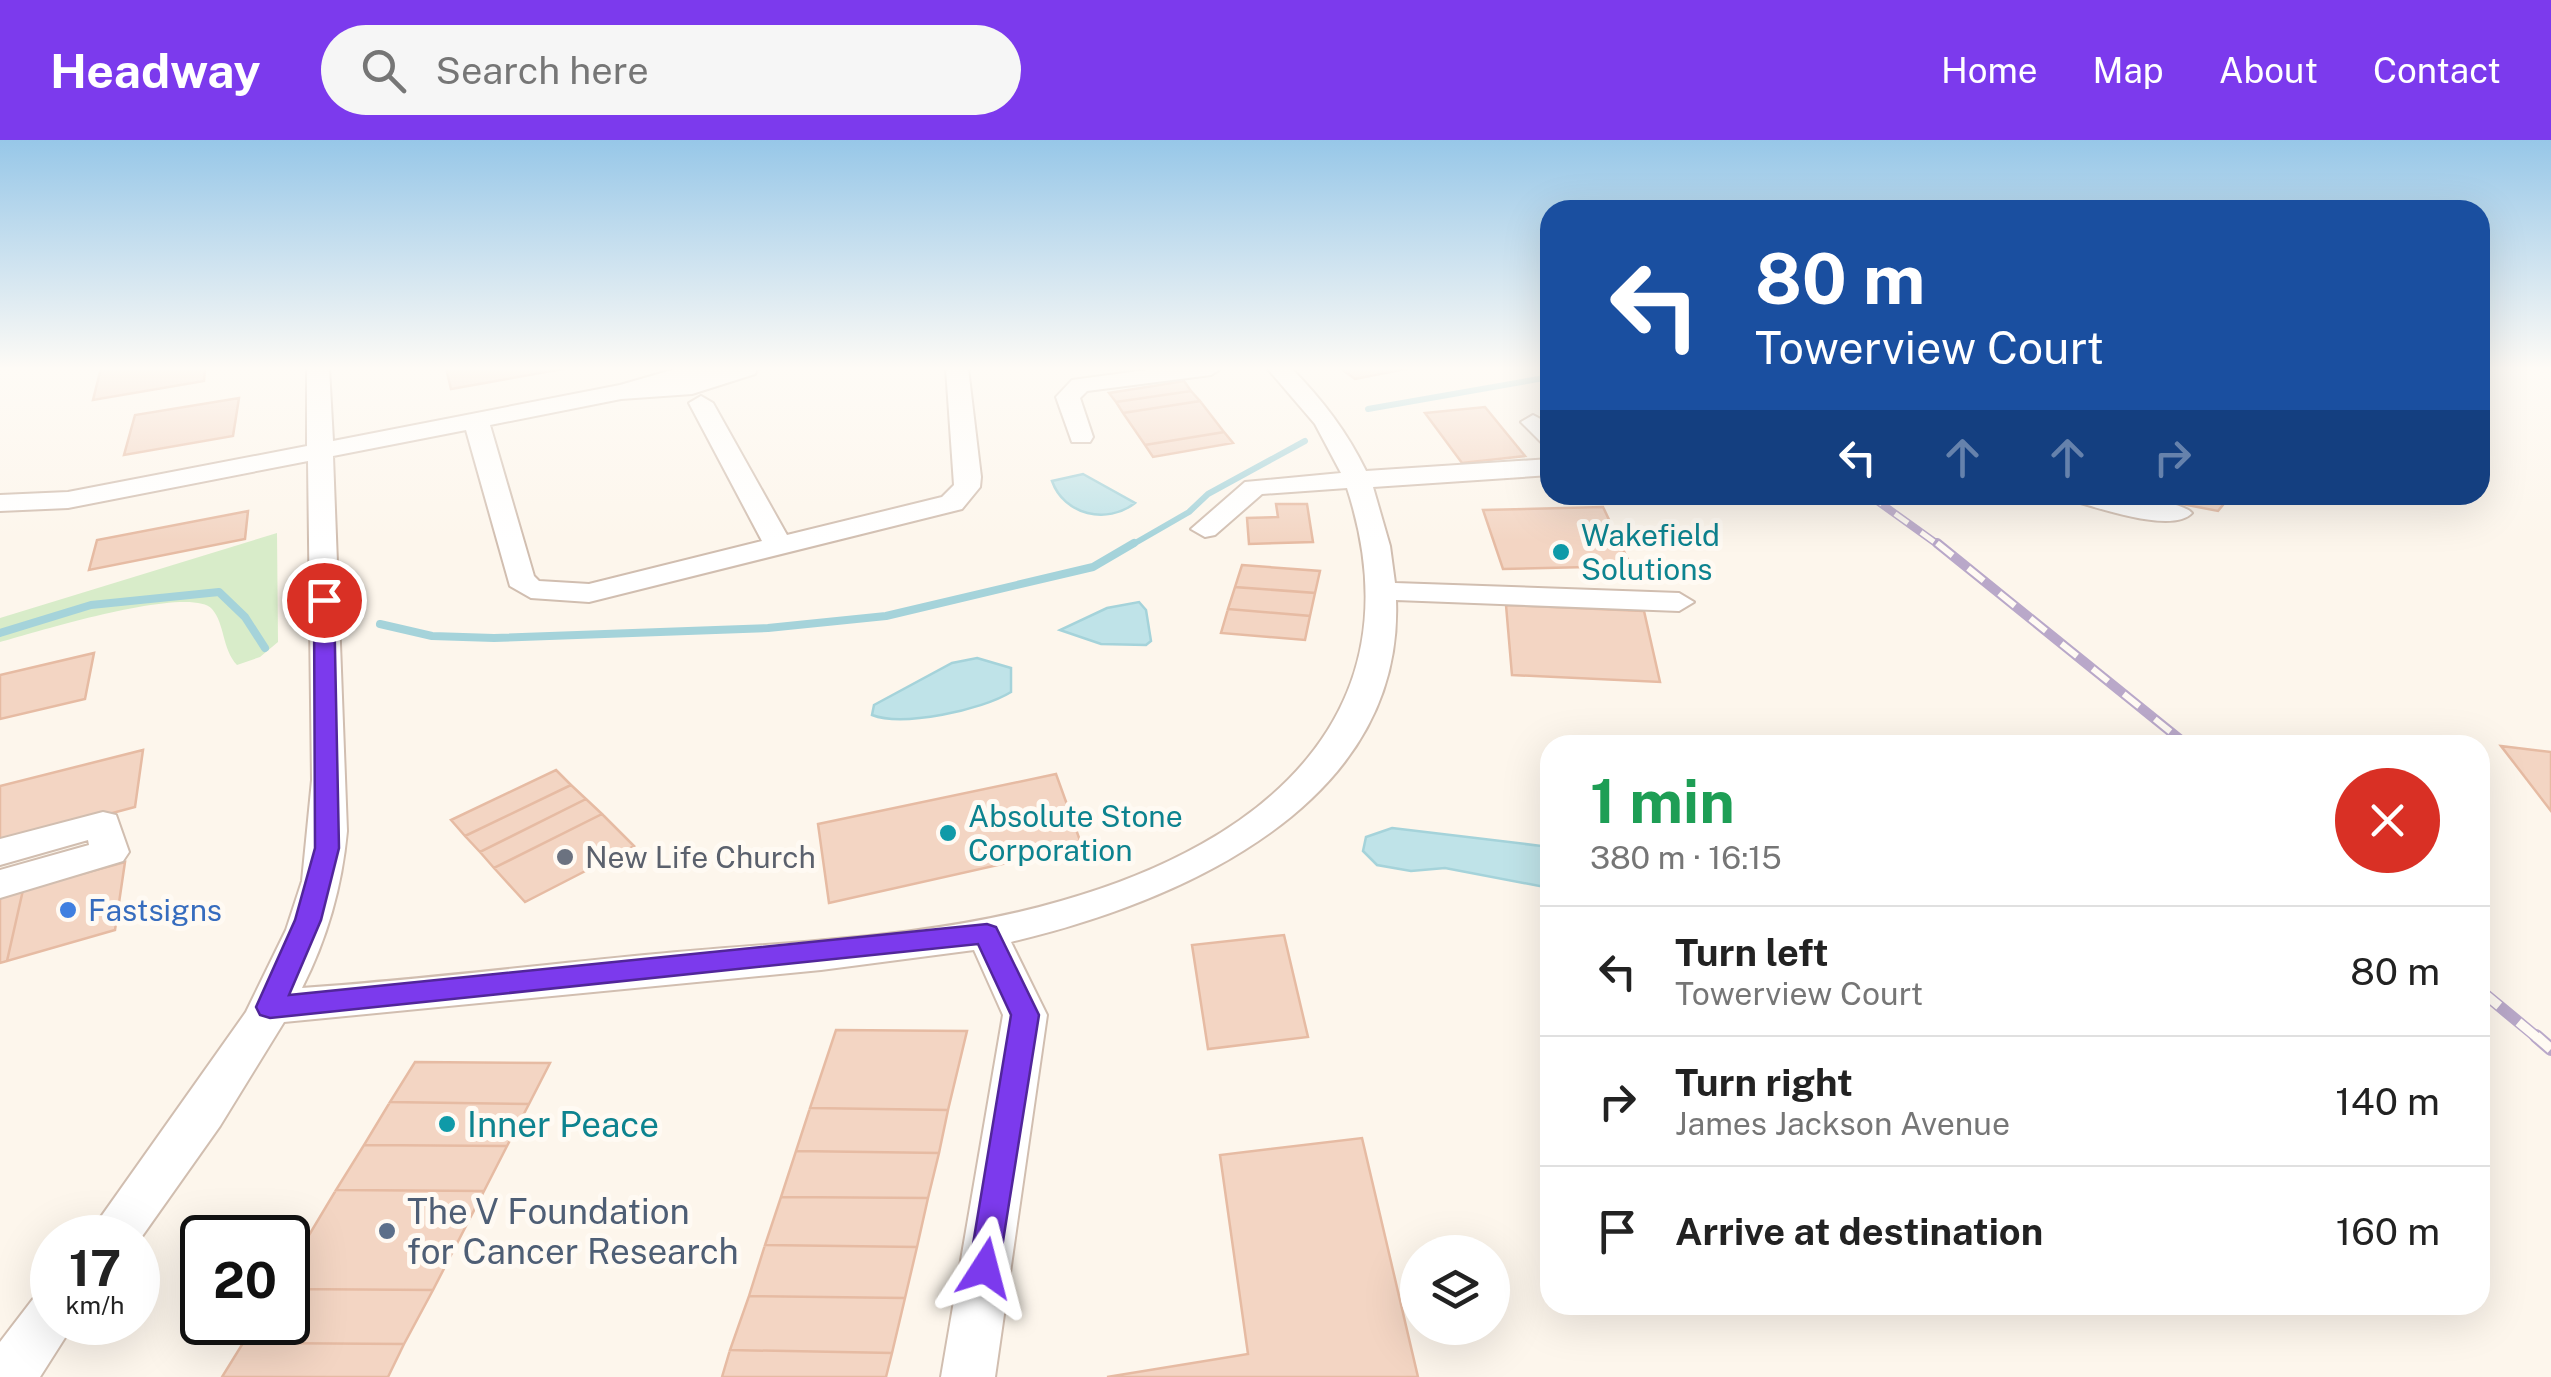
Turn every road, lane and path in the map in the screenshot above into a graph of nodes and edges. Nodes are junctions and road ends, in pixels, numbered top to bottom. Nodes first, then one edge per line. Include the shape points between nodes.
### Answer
1 (319, 426) edge
2 (448, 426) edge
3 (478, 426) edge
4 (714, 426) edge
5 (963, 426) edge
6 (1077, 426) edge
7 (1329, 426) edge
8 (1081, 437) dead end
9 (320, 452) junction
10 (1540, 469) edge
11 (1360, 480) junction
12 (0, 503) edge
13 (2120, 505) edge
14 (2178, 513) dead end
15 (1205, 529) dead end
16 (779, 546) junction
17 (1382, 591) junction
18 (1679, 602) dead end
19 (0, 852) edge
20 (0, 884) edge
21 (987, 934) junction
22 (270, 1007) junction
23 (127, 1215) edge
24 (31, 1345) edge
25 (7, 1377) edge
26 (968, 1377) edge

1 - 9 street
2 - 9 street
3 - 16 street via 520,580 532,589 589,593
4 - 16 street
5 - 16 street via 968,477 961,496
6 - 8 street
7 - 11 street
9 - 12 street via 68,500
9 - 22 street via 327,848 308,920
10 - 11 street
11 - 15 street via 1254,488
11 - 17 street via 1378,544
13 - 14 street
17 - 18 street
17 - 21 street via 1375,662 1358,720 1306,784 1240,841 1107,904
19 - 20 street via 103,824 110,852
21 - 22 street
21 - 26 street via 1025,1015
22 - 23 street
24 - 25 street

